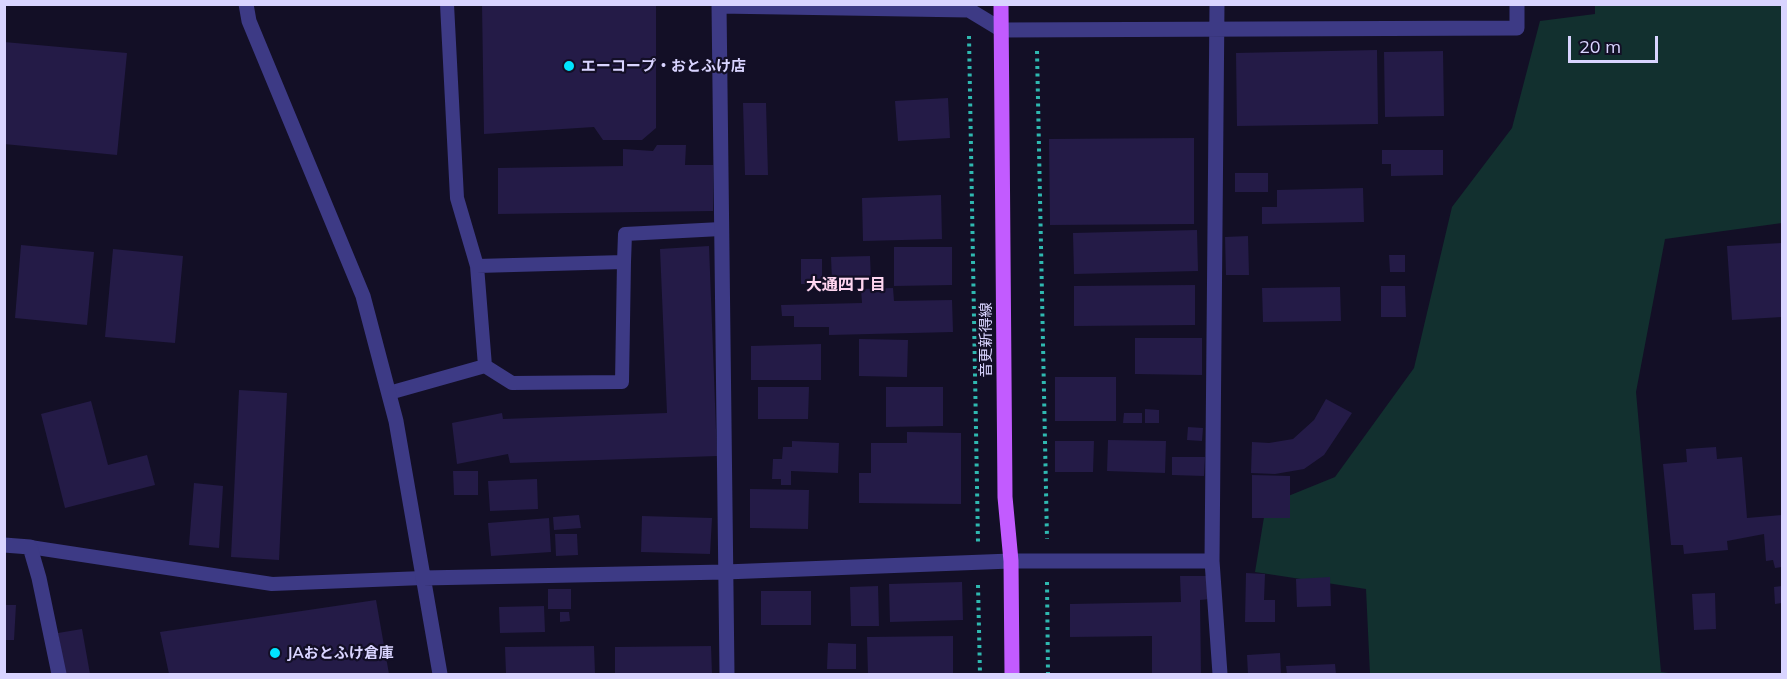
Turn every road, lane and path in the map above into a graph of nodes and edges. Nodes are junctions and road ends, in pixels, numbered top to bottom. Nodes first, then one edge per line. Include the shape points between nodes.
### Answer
1 (246, 4) edge
2 (447, 4) edge
3 (1001, 4) edge
4 (1217, 4) edge
5 (1517, 4) edge
6 (719, 5) edge
7 (969, 10) junction
8 (1218, 29) junction
9 (1002, 30) junction
10 (1037, 30) junction
11 (722, 229) junction
12 (624, 262) junction
13 (477, 266) junction
14 (485, 366) junction
15 (388, 393) junction
16 (4, 545) edge
17 (30, 547) junction
18 (1011, 561) junction
19 (1212, 561) junction
20 (978, 562) junction
21 (1047, 562) junction
22 (725, 572) junction
23 (423, 578) junction
24 (59, 675) edge
25 (440, 675) edge
26 (727, 675) edge
27 (980, 675) edge
28 (1012, 675) edge
29 (1048, 675) edge
30 (1220, 675) edge

1 - 15 street via 249,21 363,296
2 - 13 lane via 457,198
3 - 9 main road, 音更新得線
4 - 8 street
5 - 8 street via 1517,28
6 - 7 street
6 - 11 street
7 - 9 street
7 - 20 path
8 - 10 street
8 - 19 street
9 - 10 street
9 - 18 main road, 音更新得線 via 1005,497
10 - 21 path
11 - 12 lane via 625,234
11 - 22 street
12 - 13 lane
12 - 14 lane via 622,381 512,383
13 - 14 lane
14 - 15 lane
15 - 23 street
16 - 17 street
17 - 23 lane via 272,584
17 - 24 street
18 - 20 street
18 - 21 street
18 - 28 main road, 音更新得線
19 - 21 street
19 - 30 street
20 - 22 street
20 - 27 path
21 - 29 path
22 - 23 street
22 - 26 street
23 - 25 street

